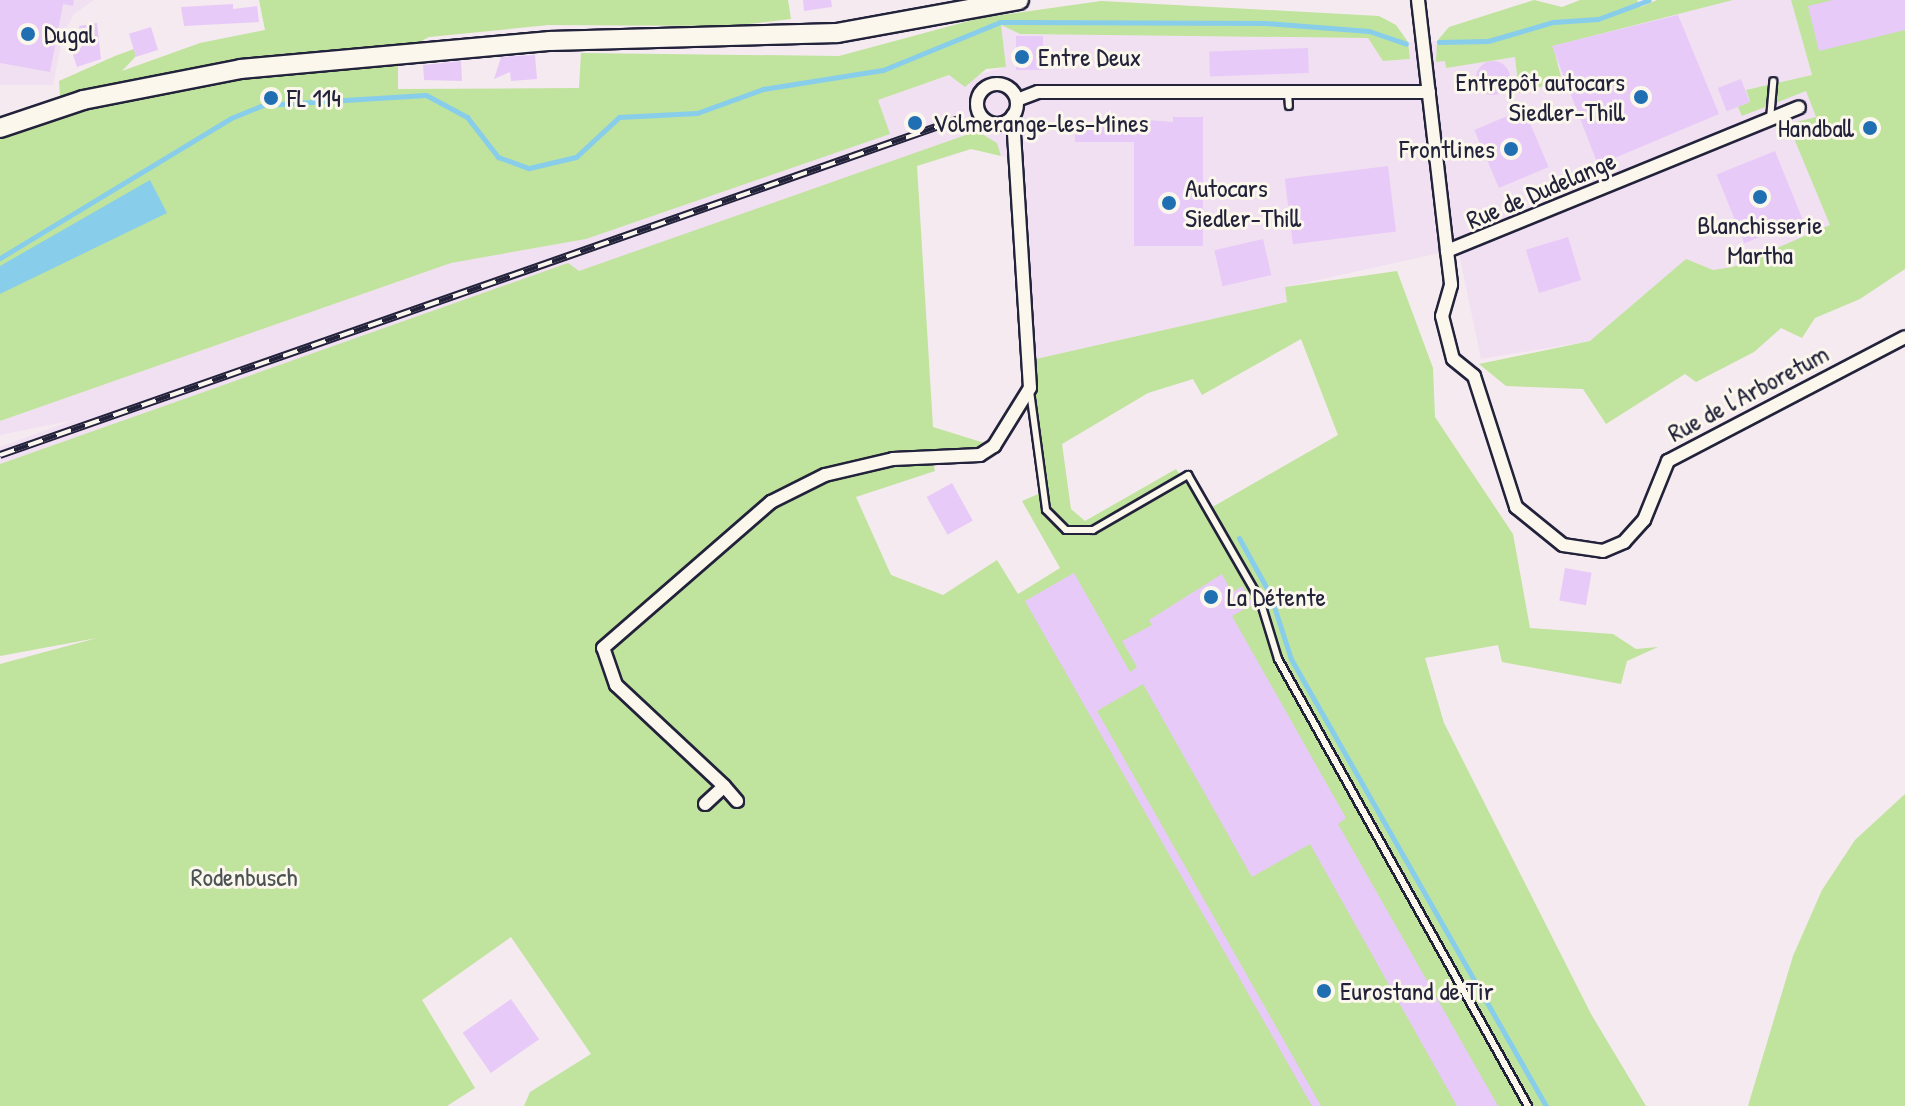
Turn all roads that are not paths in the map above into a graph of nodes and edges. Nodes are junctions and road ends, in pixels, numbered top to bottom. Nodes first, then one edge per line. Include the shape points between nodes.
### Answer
1 (1019, 0) edge
2 (1418, 0) edge
3 (1773, 81) dead end
4 (1429, 92) junction
5 (1017, 100) junction
6 (1799, 107) dead end
7 (1013, 116) junction
8 (1770, 119) junction
9 (0, 128) edge
10 (1447, 251) junction
11 (1905, 337) edge
12 (1030, 388) junction
13 (724, 786) junction
14 (737, 801) dead end
15 (705, 804) dead end
16 (1528, 1106) edge

1 - 9 main road via 837,33 536,42 241,69 95,97
2 - 4 street, Rue de Dudelange
3 - 8 lane
4 - 5 street via 1288,99 1038,92
4 - 10 street, Rue de Dudelange
5 - 7 street
5 - 7 street via 999,84 978,97 987,121 1004,123
6 - 8 street, Rue de Dudelange
7 - 12 street
8 - 10 street, Rue de Dudelange
10 - 11 street, Rue de l'Arboretum via 1451,285 1442,316 1453,359 1474,376 1516,507 1563,545 1603,551 1624,542 1644,520 1668,461
12 - 13 street via 994,446 980,455 893,459 825,475 771,502 613,633 603,648 616,685
12 - 16 lane via 1046,510 1066,530 1093,530 1188,475 1260,600 1278,659
13 - 14 street
13 - 15 street

